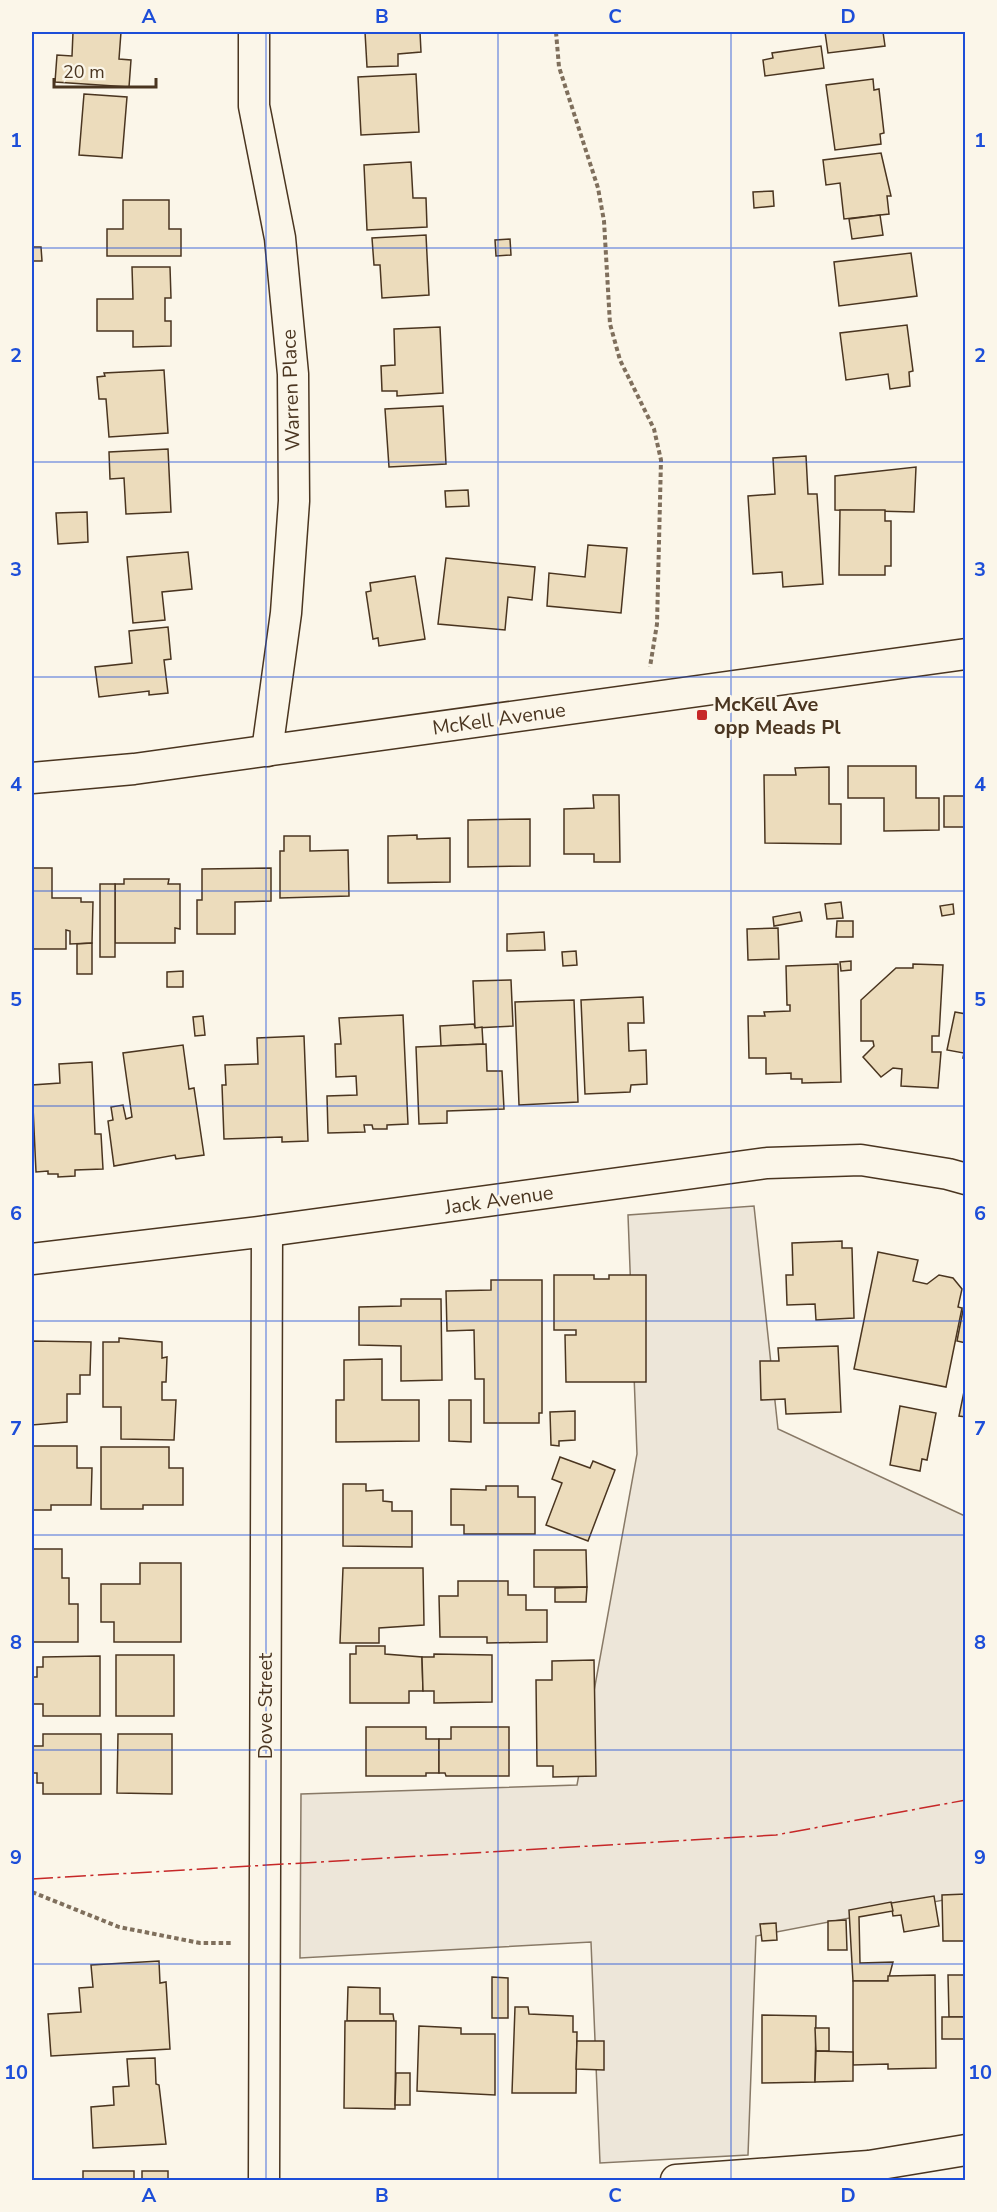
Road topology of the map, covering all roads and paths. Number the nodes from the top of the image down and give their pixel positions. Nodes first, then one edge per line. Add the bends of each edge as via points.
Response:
1 (254, 32) edge
2 (556, 32) edge
3 (966, 654) edge
4 (644, 699) junction
5 (267, 751) junction
6 (32, 778) edge
7 (966, 1179) edge
8 (267, 1231) junction
9 (32, 1259) edge
10 (32, 1892) edge
11 (264, 1943) junction
12 (966, 2150) edge
13 (756, 2179) edge
14 (264, 2181) edge
15 (676, 2181) edge

1 - 5 street, Warren Place via 254,106 280,238 293,374 294,501 286,613
2 - 4 path via 560,67 598,188 604,221 610,324 620,360 654,429 660,460 657,624
3 - 4 street, McKell Avenue
4 - 5 street, McKell Avenue
5 - 6 street, McKell Avenue
7 - 8 street, Jack Avenue via 861,1160 766,1163
8 - 9 street, Jack Avenue
8 - 11 street, Dove Street
10 - 11 path via 119,1927 200,1943
11 - 14 street, Dove Street
12 - 13 street
13 - 15 street

